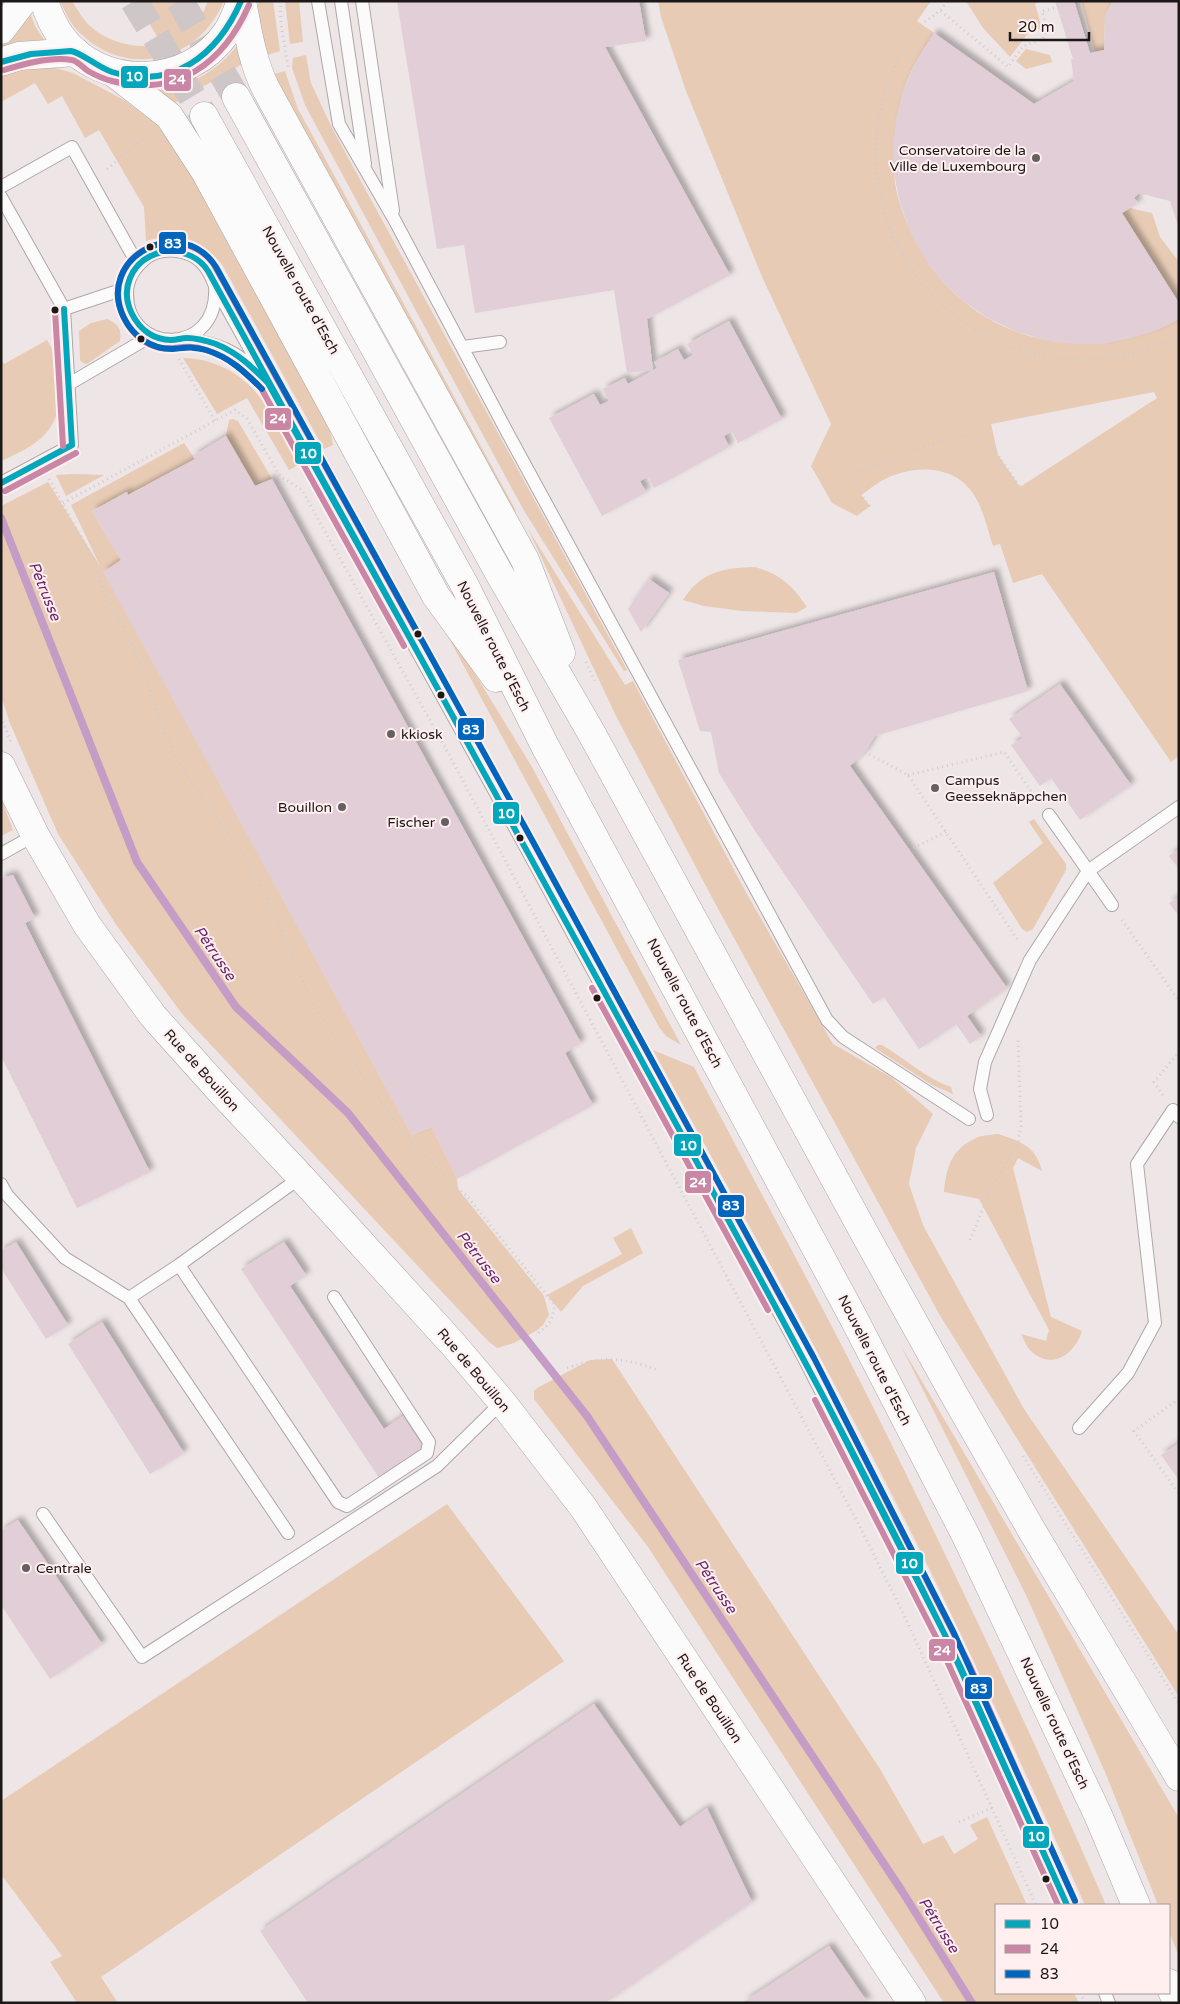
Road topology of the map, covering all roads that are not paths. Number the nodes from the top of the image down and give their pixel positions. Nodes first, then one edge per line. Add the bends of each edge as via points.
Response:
1 (22, 1) edge
2 (44, 1) edge
3 (242, 1) edge
4 (318, 1) edge
5 (341, 1) edge
6 (362, 1) edge
7 (1, 30) edge
8 (76, 52) junction
9 (1, 62) edge
10 (114, 73) junction
11 (236, 97) tunnel mouth
12 (204, 116) tunnel mouth
13 (366, 171) junction
14 (1, 187) edge
15 (1, 197) edge
16 (394, 219) junction
17 (138, 265) junction
18 (215, 286) junction
19 (127, 288) junction
20 (64, 309) junction
21 (151, 336) junction
22 (186, 338) junction
23 (500, 342) dead end
24 (463, 348) junction
25 (268, 383) junction
26 (68, 384) junction
27 (1, 483) edge
28 (592, 734) junction
29 (546, 746) junction
30 (1, 766) edge
31 (1179, 807) edge
32 (1049, 815) road end
33 (35, 835) junction
34 (1, 854) edge
35 (1088, 871) junction
36 (1112, 905) road end
37 (1176, 1114) edge
38 (987, 1115) dead end
39 (969, 1119) dead end
40 (301, 1177) junction
41 (1, 1184) edge
42 (179, 1265) junction
43 (334, 1297) dead end
44 (129, 1298) junction
45 (502, 1402) junction
46 (1079, 1428) dead end
47 (42, 1514) dead end
48 (288, 1533) dead end
49 (1125, 1688) junction
50 (1179, 1757) edge
51 (1179, 1778) edge
52 (1067, 1904) edge
53 (1136, 1904) edge
54 (1170, 1986) edge
55 (912, 2003) edge
56 (1177, 2003) edge

1 - 7 main road
2 - 8 main road via 49,17
3 - 10 main road via 227,32 201,58 186,67 150,76
3 - 28 main road via 256,69 525,560
4 - 13 lane via 339,124
5 - 13 lane
6 - 16 lane
8 - 9 main road via 19,56
8 - 10 main road
10 - 29 main road via 169,116 188,144 436,596
11 - 28 main road via 499,574
12 - 29 main road, Nouvelle route d'Esch via 459,576
13 - 16 lane
14 - 17 lane via 72,147
15 - 20 lane
16 - 24 lane
17 - 18 lane via 162,251 176,251 202,262
17 - 19 lane
18 - 22 lane via 216,299 207,323
18 - 25 lane
19 - 20 lane
19 - 21 lane via 131,316
20 - 26 lane
21 - 22 lane via 172,340
21 - 26 lane
22 - 25 lane via 220,346 236,354
23 - 24 lane
24 - 39 lane via 827,1020 843,1038
25 - 52 lane via 806,1362 945,1635
26 - 27 lane via 72,445
28 - 49 main road via 914,1323
29 - 53 main road, Nouvelle route d'Esch via 853,1317 966,1536 1098,1815
30 - 33 main road, Rue de Bouillon
31 - 35 lane
32 - 35 lane
33 - 34 lane
33 - 40 main road, Rue de Bouillon via 87,925 153,1016
35 - 36 lane
35 - 38 lane via 1030,960 985,1062 980,1089
37 - 46 lane via 1137,1164 1155,1323 1128,1373
40 - 42 lane
40 - 45 main road, Rue de Bouillon
41 - 44 lane via 6,1195 65,1258
42 - 43 lane via 338,1502 347,1506 427,1453 429,1442
42 - 44 lane
44 - 48 lane
45 - 47 lane via 437,1466 142,1657
45 - 55 main road, Rue de Bouillon via 584,1507
49 - 50 main road
49 - 51 main road
54 - 56 main road

